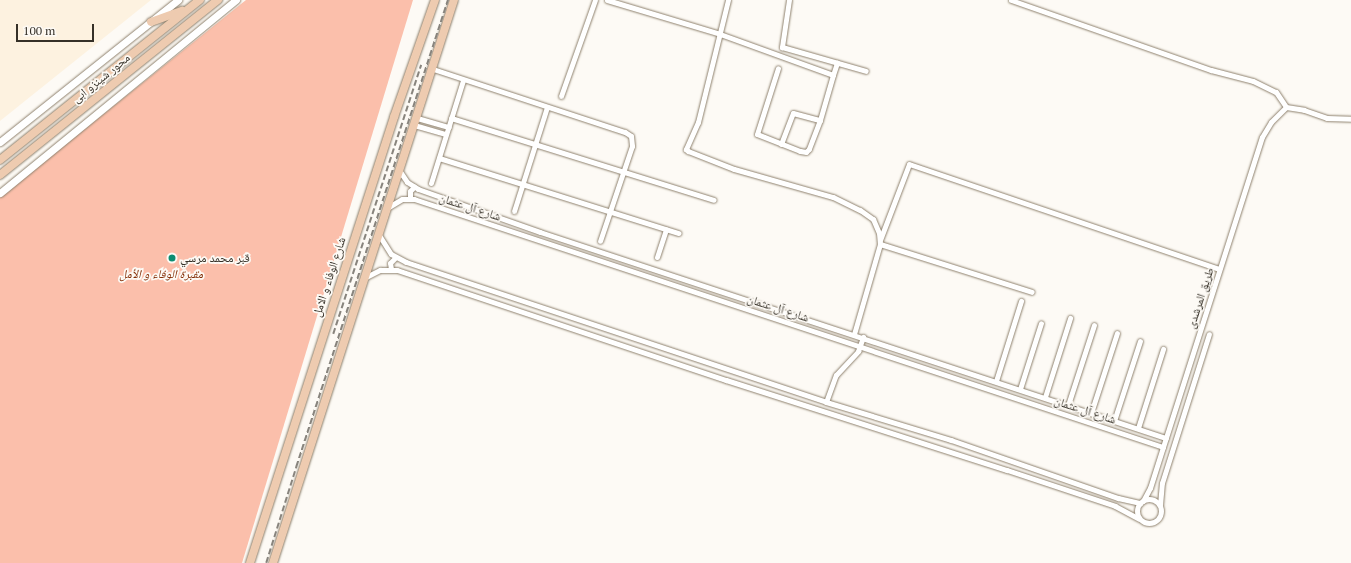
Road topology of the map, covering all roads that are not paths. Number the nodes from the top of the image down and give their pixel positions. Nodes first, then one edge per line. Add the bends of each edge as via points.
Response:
1 (178, 0) edge
2 (200, 0) edge
3 (218, 0) edge
4 (236, 0) edge
5 (435, 0) edge
6 (454, 0) edge
7 (595, 0) edge
8 (607, 0) edge
9 (728, 0) edge
10 (789, 0) edge
11 (1011, 0) edge
12 (623, 2) edge
13 (189, 9) junction
14 (151, 22) junction
15 (720, 34) junction
16 (837, 63) junction
17 (778, 68) dead end
18 (433, 70) junction
19 (866, 71) dead end
20 (833, 75) junction
21 (463, 80) junction
22 (561, 96) dead end
23 (1286, 106) junction
24 (547, 107) junction
25 (452, 118) junction
26 (1351, 119) edge
27 (820, 120) junction
28 (415, 122) junction
29 (435, 123) junction
30 (448, 127) junction
31 (433, 131) junction
32 (446, 134) junction
33 (0, 142) edge
34 (536, 144) junction
35 (781, 144) junction
36 (439, 158) junction
37 (0, 160) edge
38 (399, 170) junction
39 (623, 171) junction
40 (0, 175) edge
41 (431, 183) dead end
42 (523, 184) junction
43 (414, 187) junction
44 (0, 193) edge
45 (410, 198) junction
46 (714, 200) dead end
47 (387, 209) junction
48 (514, 211) dead end
49 (609, 212) junction
50 (666, 229) junction
51 (679, 233) dead end
52 (379, 235) junction
53 (600, 241) dead end
54 (880, 243) junction
55 (396, 257) junction
56 (657, 257) dead end
57 (391, 269) junction
58 (1219, 270) junction
59 (365, 278) junction
60 (1032, 292) dead end
61 (1021, 301) dead end
62 (1070, 318) dead end
63 (1041, 323) dead end
64 (1094, 326) dead end
65 (1117, 333) dead end
66 (854, 334) junction
67 (1209, 334) dead end
68 (864, 337) junction
69 (1140, 341) dead end
70 (860, 346) junction
71 (1163, 349) dead end
72 (730, 370) junction
73 (726, 380) junction
74 (996, 381) junction
75 (1020, 389) junction
76 (1045, 397) junction
77 (826, 402) junction
78 (1068, 405) junction
79 (1091, 413) junction
80 (1114, 420) junction
81 (1138, 428) junction
82 (1149, 432) junction
83 (1166, 438) junction
84 (1145, 441) junction
85 (1163, 447) junction
86 (1142, 502) junction
87 (1160, 505) junction
88 (1140, 519) junction
89 (250, 563) edge
90 (273, 563) edge

1 - 14 street
2 - 13 main road, محور شينزو ابى
3 - 40 main road, محور شينزو ابى
4 - 44 street
5 - 89 main road, شارع الوفاء و الامل via 394,117
6 - 18 main road
7 - 22 street
8 - 12 street
9 - 15 street
10 - 16 street via 782,47
11 - 23 street via 1212,70 1253,81 1276,92
12 - 15 street
13 - 14 main road
13 - 37 main road, محور شينزو ابى
14 - 33 street
15 - 20 street
15 - 54 street via 698,122 686,145 687,150 752,174 833,198 860,210 873,219
16 - 19 street
16 - 20 street
17 - 35 street via 756,131 759,135
18 - 21 street
18 - 28 main road
20 - 27 street
21 - 24 street
21 - 25 street
23 - 26 street via 1327,118
23 - 58 street, طريق المرشدى via 1262,137
24 - 34 street
24 - 39 street via 628,134 632,139 632,146
25 - 30 street
25 - 34 street
27 - 35 street via 793,113
27 - 35 street via 806,152
28 - 29 street
28 - 31 street
28 - 38 main road
29 - 30 street
29 - 31 street
30 - 32 street
31 - 32 street
32 - 36 street
34 - 39 street
34 - 42 street
36 - 41 street
36 - 42 street
38 - 43 street, شارع آل عثمان
38 - 47 main road
39 - 46 street
39 - 49 street
42 - 48 street
42 - 49 street
43 - 45 street via 409,193
43 - 66 street, شارع آل عثمان via 540,232
45 - 47 street via 398,200
45 - 70 street, شارع آل عثمان
47 - 52 main road
49 - 50 street
49 - 53 street
50 - 51 street
50 - 56 street
52 - 55 street via 384,246
52 - 59 main road
54 - 58 street via 910,164
54 - 60 street
54 - 66 street
55 - 57 street via 390,262
55 - 72 street
57 - 59 street via 380,270
57 - 73 street
58 - 83 street, طريق المرشدى
59 - 90 main road
61 - 74 street
62 - 76 street
63 - 75 street
64 - 78 street
65 - 79 street
66 - 68 street, شارع آل عثمان
67 - 87 street, طريق المرشدى via 1162,483
68 - 70 street
68 - 74 street, شارع آل عثمان
69 - 80 street
70 - 77 street via 836,376
70 - 84 street, شارع آل عثمان
71 - 81 street
72 - 73 street
72 - 77 street
73 - 88 street via 1108,504
74 - 75 street, شارع آل عثمان
75 - 76 street, شارع آل عثمان
76 - 78 street, شارع آل عثمان
77 - 86 street via 951,440 1118,498
78 - 79 street, شارع آل عثمان
79 - 80 street, شارع آل عثمان
80 - 81 street, شارع آل عثمان
81 - 82 street, شارع آل عثمان
82 - 83 street, شارع آل عثمان
82 - 84 street via 1150,438
83 - 85 street, طريق المرشدى
84 - 85 street, شارع آل عثمان
85 - 86 street, طريق المرشدى via 1150,488
86 - 87 street via 1151,499
86 - 88 street via 1137,511
87 - 88 street via 1161,515 1154,522 1145,523

